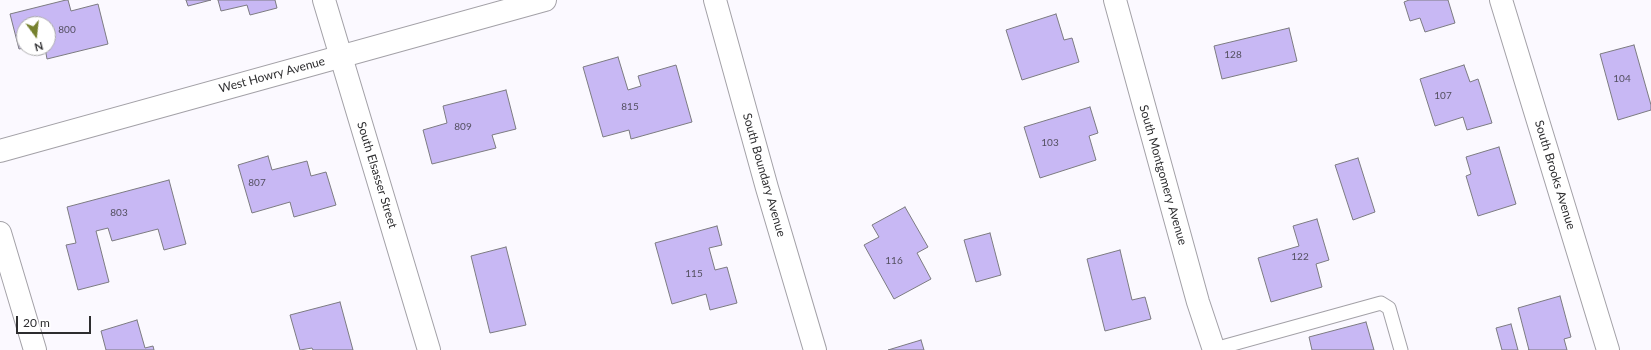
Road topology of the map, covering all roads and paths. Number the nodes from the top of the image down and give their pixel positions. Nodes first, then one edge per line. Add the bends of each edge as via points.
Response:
1 (324, 0) edge
2 (545, 0) edge
3 (715, 0) edge
4 (1115, 0) edge
5 (1501, 0) edge
6 (341, 56) junction
7 (0, 151) edge
8 (0, 233) edge
9 (35, 350) edge
10 (429, 350) edge
11 (815, 350) edge
12 (1213, 350) edge
13 (1401, 350) edge
14 (1608, 350) edge

1 - 6 street, South Elsasser Street
2 - 6 street, West Howry Avenue
3 - 11 street, South Boundary Avenue
4 - 12 street, South Montgomery Avenue
5 - 14 street, South Brooks Avenue
6 - 7 street, West Howry Avenue
6 - 10 street, South Elsasser Street
8 - 9 street
12 - 13 lane via 1381,303 1389,308

